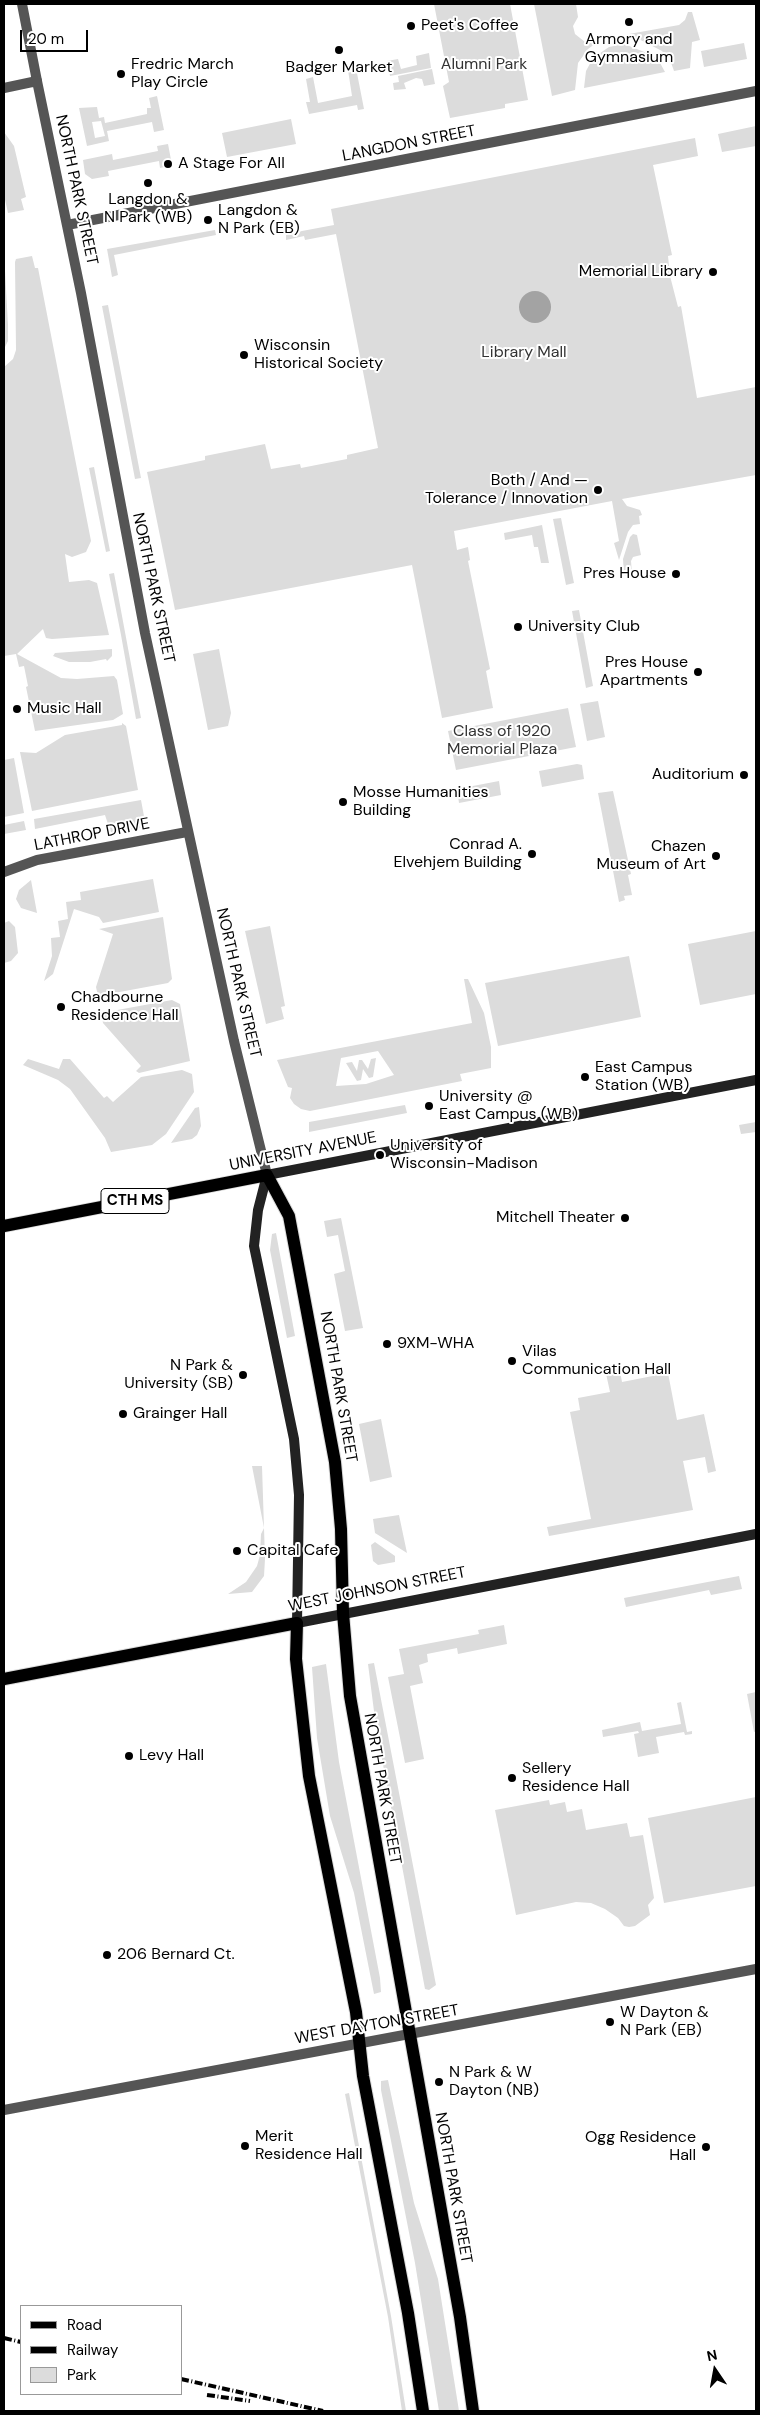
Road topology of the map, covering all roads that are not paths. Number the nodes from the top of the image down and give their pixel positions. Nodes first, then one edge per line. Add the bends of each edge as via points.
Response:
1 (22, 4) edge
2 (37, 81) junction
3 (4, 88) edge
4 (756, 91) edge
5 (67, 225) junction
6 (188, 832) junction
7 (4, 872) edge
8 (756, 1080) edge
9 (267, 1176) junction
10 (4, 1226) edge
11 (756, 1534) edge
12 (343, 1613) junction
13 (296, 1622) junction
14 (4, 1679) edge
15 (756, 1969) edge
16 (408, 2035) junction
17 (360, 2042) junction
18 (4, 2110) edge
19 (423, 2411) edge
20 (473, 2411) edge

1 - 2 street, NORTH PARK STREET
2 - 3 street
2 - 5 street, NORTH PARK STREET
4 - 5 street, LANGDON STREET
5 - 6 street, NORTH PARK STREET via 130,558
6 - 7 street, LATHROP DRIVE via 37,860
6 - 9 street, NORTH PARK STREET
8 - 9 main road, UNIVERSITY AVENUE / CTH MS
9 - 10 main road, UNIVERSITY AVENUE / CTH MS
9 - 12 main road, NORTH PARK STREET via 284,1205 294,1233 329,1424 341,1529
9 - 13 main road, NORTH PARK STREET via 258,1210 254,1246 294,1439 299,1495
11 - 12 main road, WEST JOHNSON STREET
12 - 13 main road, WEST JOHNSON STREET
12 - 16 main road, NORTH PARK STREET via 350,1696
13 - 14 main road, WEST JOHNSON STREET
13 - 17 main road, NORTH PARK STREET via 296,1659 305,1749
15 - 16 street, WEST DAYTON STREET
16 - 17 street, WEST DAYTON STREET
16 - 20 main road, NORTH PARK STREET via 460,2318
17 - 18 street, WEST DAYTON STREET
17 - 19 main road, NORTH PARK STREET via 363,2076 408,2313

